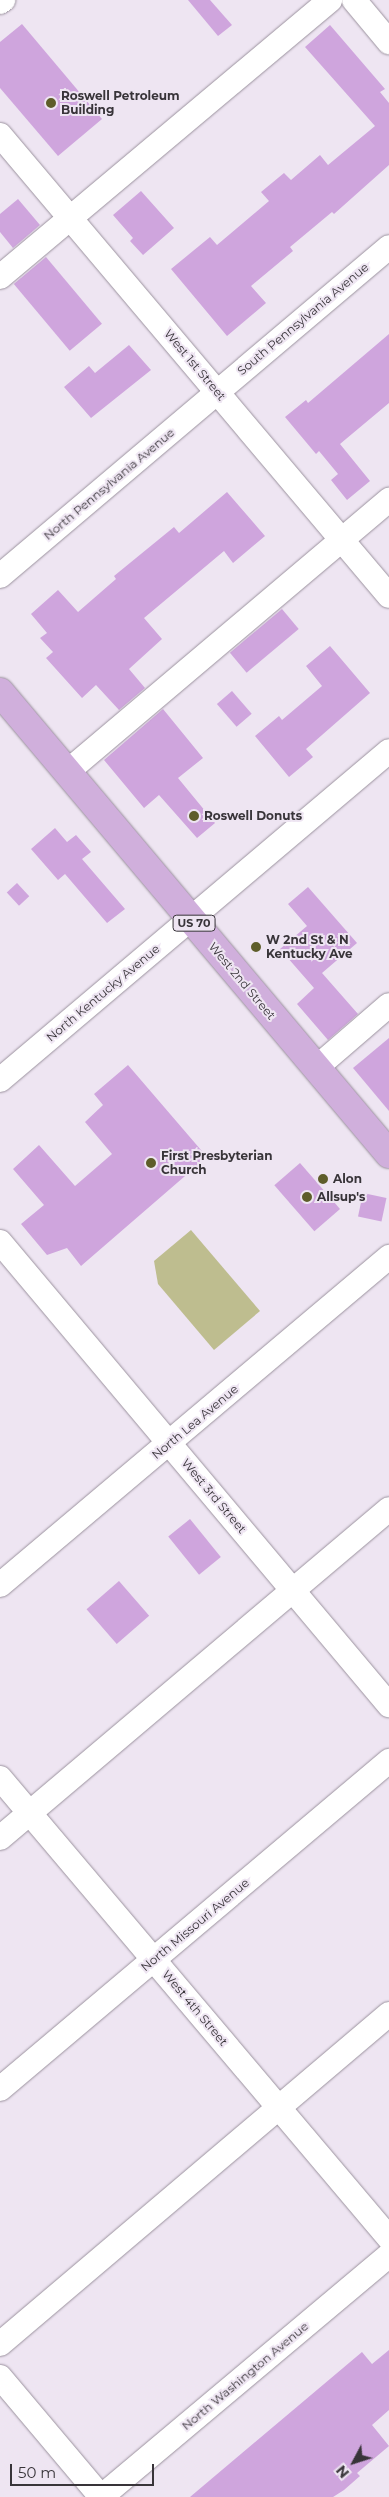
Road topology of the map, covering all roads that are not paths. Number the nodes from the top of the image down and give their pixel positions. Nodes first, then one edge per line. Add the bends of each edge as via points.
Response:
1 (330, 0) edge
2 (354, 0) edge
3 (389, 42) edge
4 (0, 134) edge
5 (70, 217) junction
6 (389, 247) edge
7 (0, 277) edge
8 (217, 392) junction
9 (389, 500) edge
10 (342, 540) junction
11 (0, 576) edge
12 (389, 596) edge
13 (0, 692) edge
14 (389, 751) edge
15 (67, 772) junction
16 (191, 920) junction
17 (389, 1005) edge
18 (316, 1068) junction
19 (0, 1080) edge
20 (389, 1154) edge
21 (0, 1242) edge
22 (389, 1257) edge
23 (169, 1443) junction
24 (389, 1509) edge
25 (0, 1585) edge
26 (293, 1591) junction
27 (389, 1705) edge
28 (389, 1761) edge
29 (0, 1778) edge
30 (30, 1813) junction
31 (0, 1838) edge
32 (154, 1960) junction
33 (389, 2014) edge
34 (0, 2089) edge
35 (279, 2107) junction
36 (389, 2238) edge
37 (389, 2255) edge
38 (0, 2344) edge
39 (0, 2377) edge
40 (101, 2497) edge

1 - 5 street
2 - 3 street
4 - 5 street, West 1st Street
5 - 7 street
5 - 8 street, West 1st Street
6 - 8 street, South Pennsylvania Avenue
8 - 10 street, West 1st Street
8 - 11 street, North Pennsylvania Avenue
9 - 10 street
10 - 12 street, West 1st Street
10 - 15 street
13 - 15 main road, West 2nd Street / US 70
14 - 16 street, North Kentucky Avenue
15 - 16 main road, West 2nd Street / US 70
16 - 18 main road, West 2nd Street / US 70
16 - 19 street, North Kentucky Avenue
17 - 18 street
18 - 20 main road, West 2nd Street / US 70
21 - 23 street, West 3rd Street
22 - 23 street, North Lea Avenue
23 - 25 street, North Lea Avenue
23 - 26 street, West 3rd Street
24 - 26 street
26 - 27 street, West 3rd Street
26 - 30 street
28 - 32 street, North Missouri Avenue
29 - 30 street, West 4th Street
30 - 31 street
30 - 32 street, West 4th Street
32 - 34 street, North Missouri Avenue
32 - 35 street, West 4th Street
33 - 35 street
35 - 36 street, West 4th Street
35 - 38 street
37 - 40 street, North Washington Avenue
39 - 40 street

